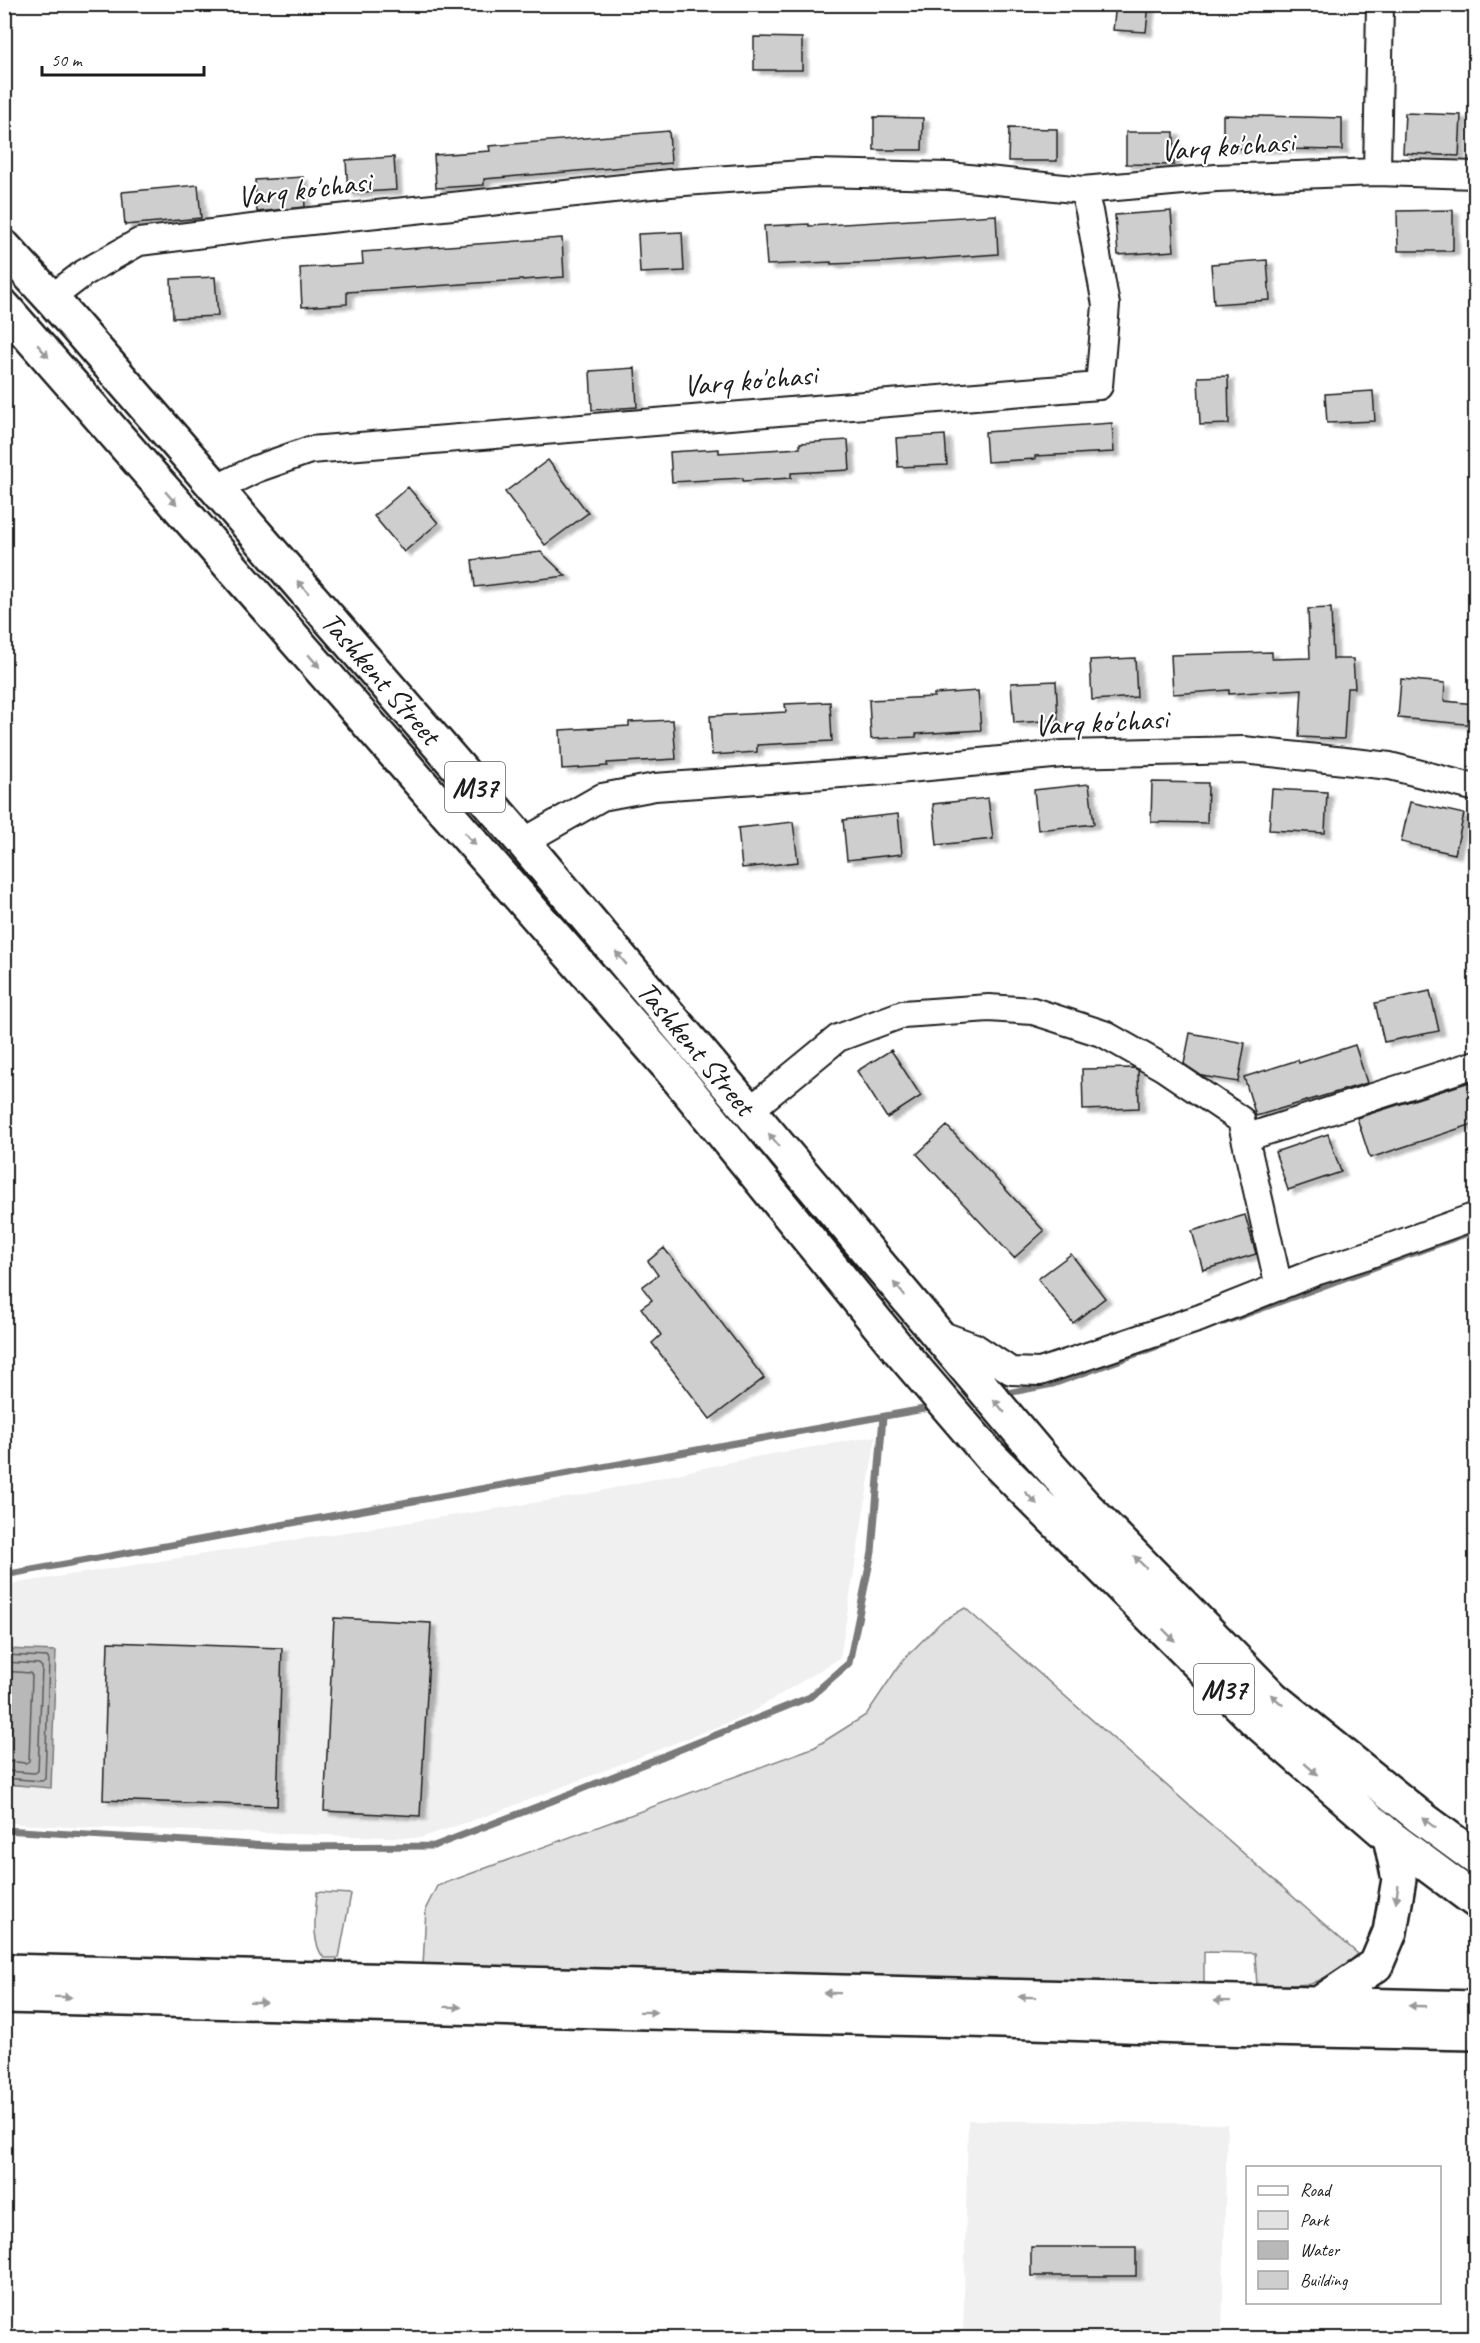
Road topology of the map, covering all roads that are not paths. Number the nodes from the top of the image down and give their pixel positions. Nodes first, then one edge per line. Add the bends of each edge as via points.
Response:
1 (1380, 4) edge
2 (1377, 172) junction
3 (1476, 175) edge
4 (1083, 190) junction
5 (4, 247) edge
6 (51, 298) junction
7 (4, 307) edge
8 (217, 488) junction
9 (1476, 788) edge
10 (523, 842) junction
11 (1476, 1064) edge
12 (749, 1111) junction
13 (1245, 1137) junction
14 (1476, 1216) edge
15 (1279, 1287) junction
16 (937, 1333) junction
17 (1390, 1837) junction
18 (1476, 1858) edge
19 (1476, 1901) edge
20 (4, 1971) edge
21 (4, 1996) edge
22 (1320, 2003) junction
23 (1476, 2008) edge
24 (1476, 2033) edge

1 - 2 street
2 - 3 street, Varq ko'chasi
2 - 4 street, Varq ko'chasi via 1216,178
4 - 6 street, Varq ko'chasi via 949,176 816,173 670,183 292,222 138,242 84,273
4 - 8 street, Varq ko'chasi via 1106,305 1099,386 310,450
5 - 6 main road, Tashkent Street / M37
6 - 8 main road, Tashkent Street / M37
7 -> 17 main road, Tashkent Street / M37 via 668,1066 990,1456 1255,1720
10 -> 8 main road, Tashkent Street / M37
9 - 10 street, Varq ko'chasi via 1390,766 1243,750 1063,754 655,787 602,797
12 -> 10 main road, Tashkent Street / M37
11 - 13 street
12 - 13 street via 838,1038 903,1014 989,1008 1033,1011 1104,1034 1214,1100 1241,1120
16 -> 12 main road, Tashkent Street / M37
13 - 15 street
14 - 15 street
15 - 16 street via 1040,1372 1011,1371 975,1347
18 -> 16 main road, M37 via 1273,1698 1084,1505
17 - 19 main road, M37
17 -> 22 main road via 1399,1879 1390,1932 1376,1965
22 -> 20 main road
21 -> 24 main road
23 -> 22 main road

